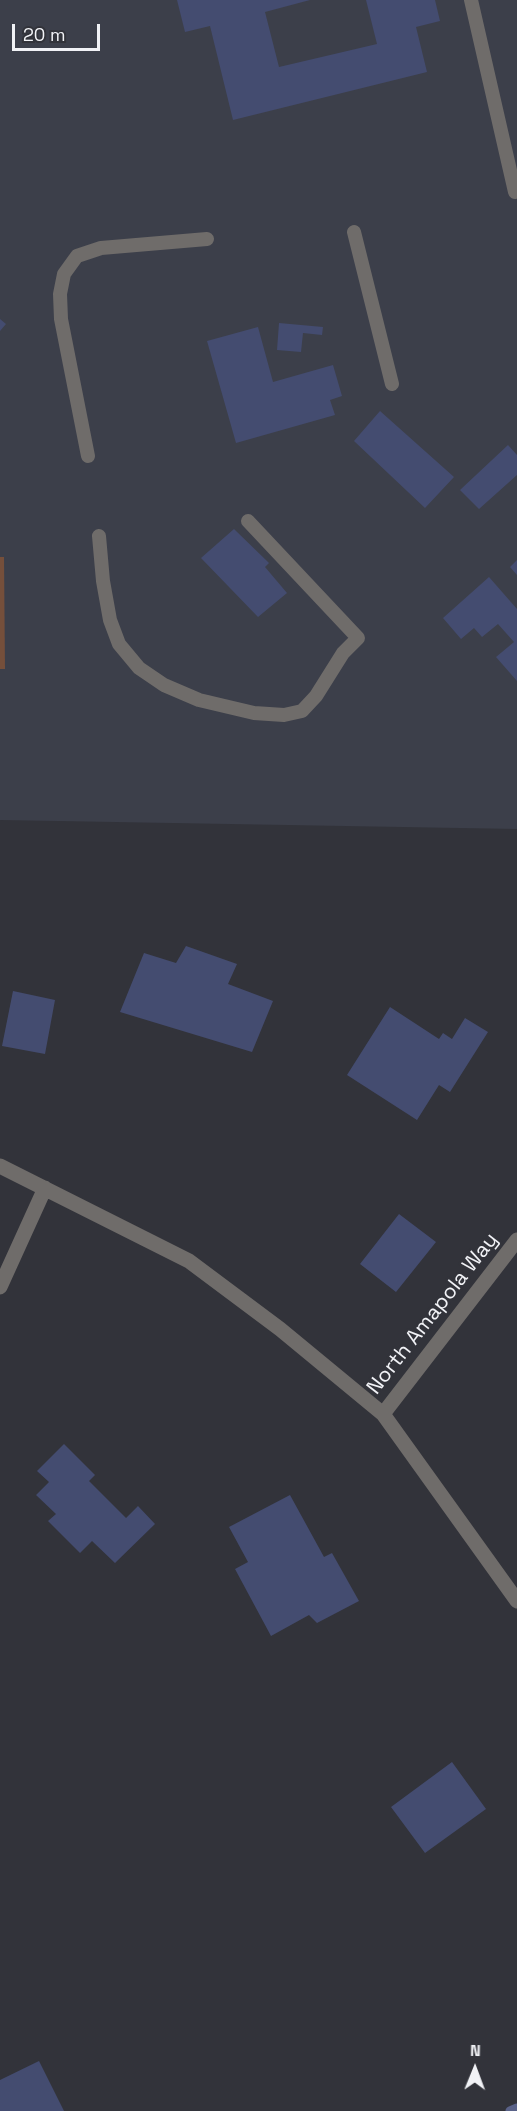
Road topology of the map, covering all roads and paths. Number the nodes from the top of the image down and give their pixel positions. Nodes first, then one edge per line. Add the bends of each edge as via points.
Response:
1 (471, 0) edge
2 (517, 191) edge
3 (354, 232) dead end
4 (207, 239) dead end
5 (392, 384) dead end
6 (88, 456) dead end
7 (248, 521) dead end
8 (99, 536) dead end
9 (0, 1166) edge
10 (45, 1188) junction
11 (517, 1240) edge
12 (0, 1287) edge
13 (382, 1414) junction
14 (517, 1600) edge

1 - 2 lane
3 - 5 lane
4 - 6 lane via 101,248 77,256 64,274 61,319
7 - 8 lane via 358,638 302,711 284,715 254,713 199,700 164,685 139,668 119,644 110,620
9 - 10 street
10 - 12 street
10 - 13 street via 189,1261 280,1329
11 - 13 street, North Amapola Way
13 - 14 street

